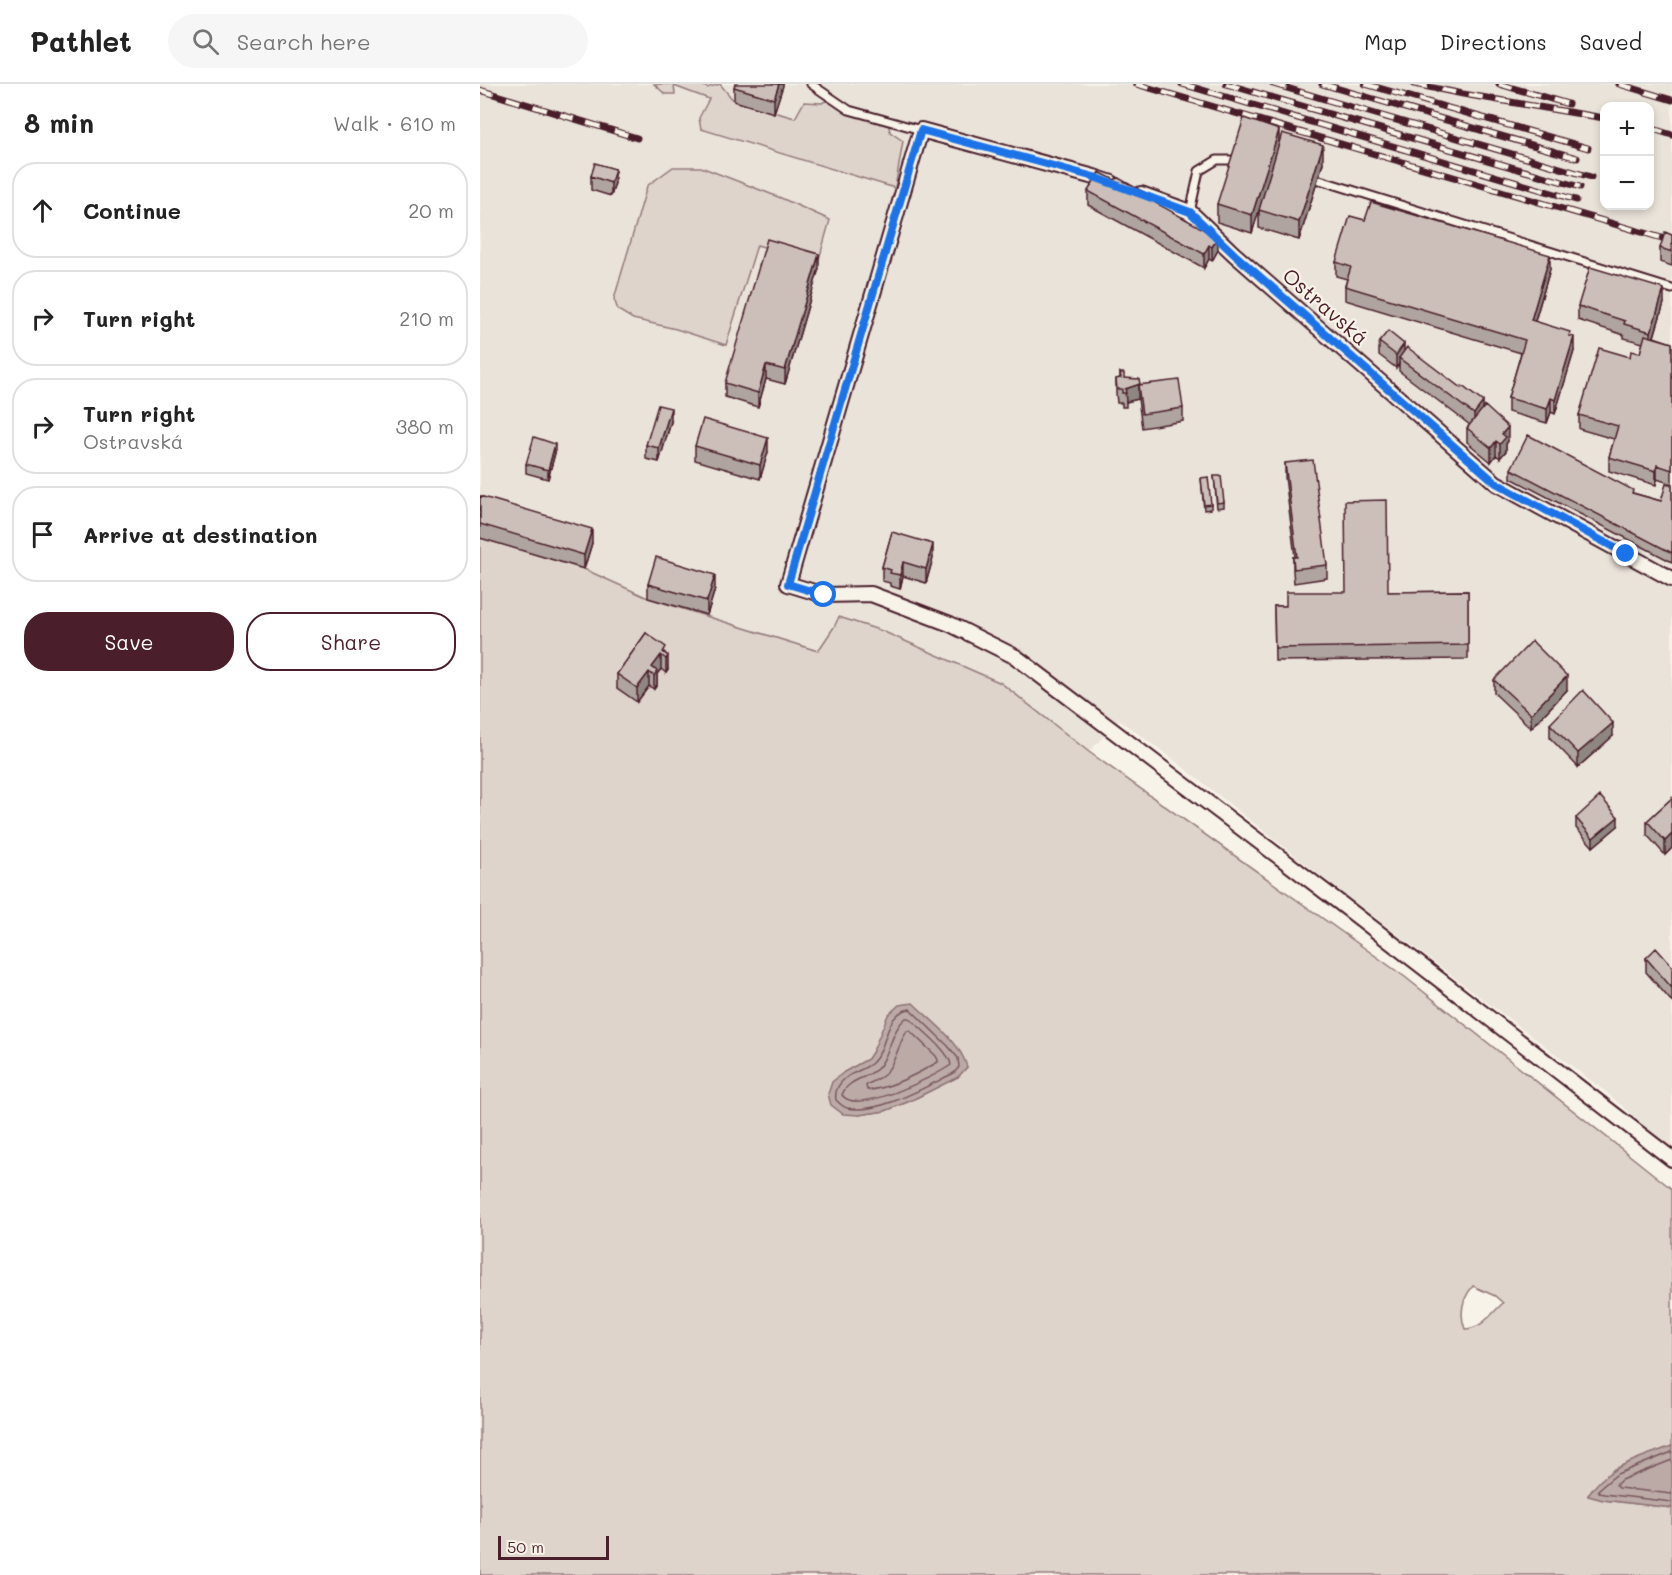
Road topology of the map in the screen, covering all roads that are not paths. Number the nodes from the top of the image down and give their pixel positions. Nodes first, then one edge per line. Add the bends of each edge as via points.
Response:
1 (811, 84) edge
2 (921, 130) junction
3 (1245, 161) edge
4 (1298, 174) edge
5 (1190, 212) junction
6 (1672, 289) edge
7 (1672, 579) edge
8 (1672, 1159) edge

1 - 2 lane via 849,111
2 - 5 street, Ostravská via 1094,177
2 - 8 street via 788,584 824,595 871,594 950,624 1016,657
3 - 5 lane via 1217,160 1199,171
4 - 6 lane
5 - 7 street, Ostravská via 1496,483

